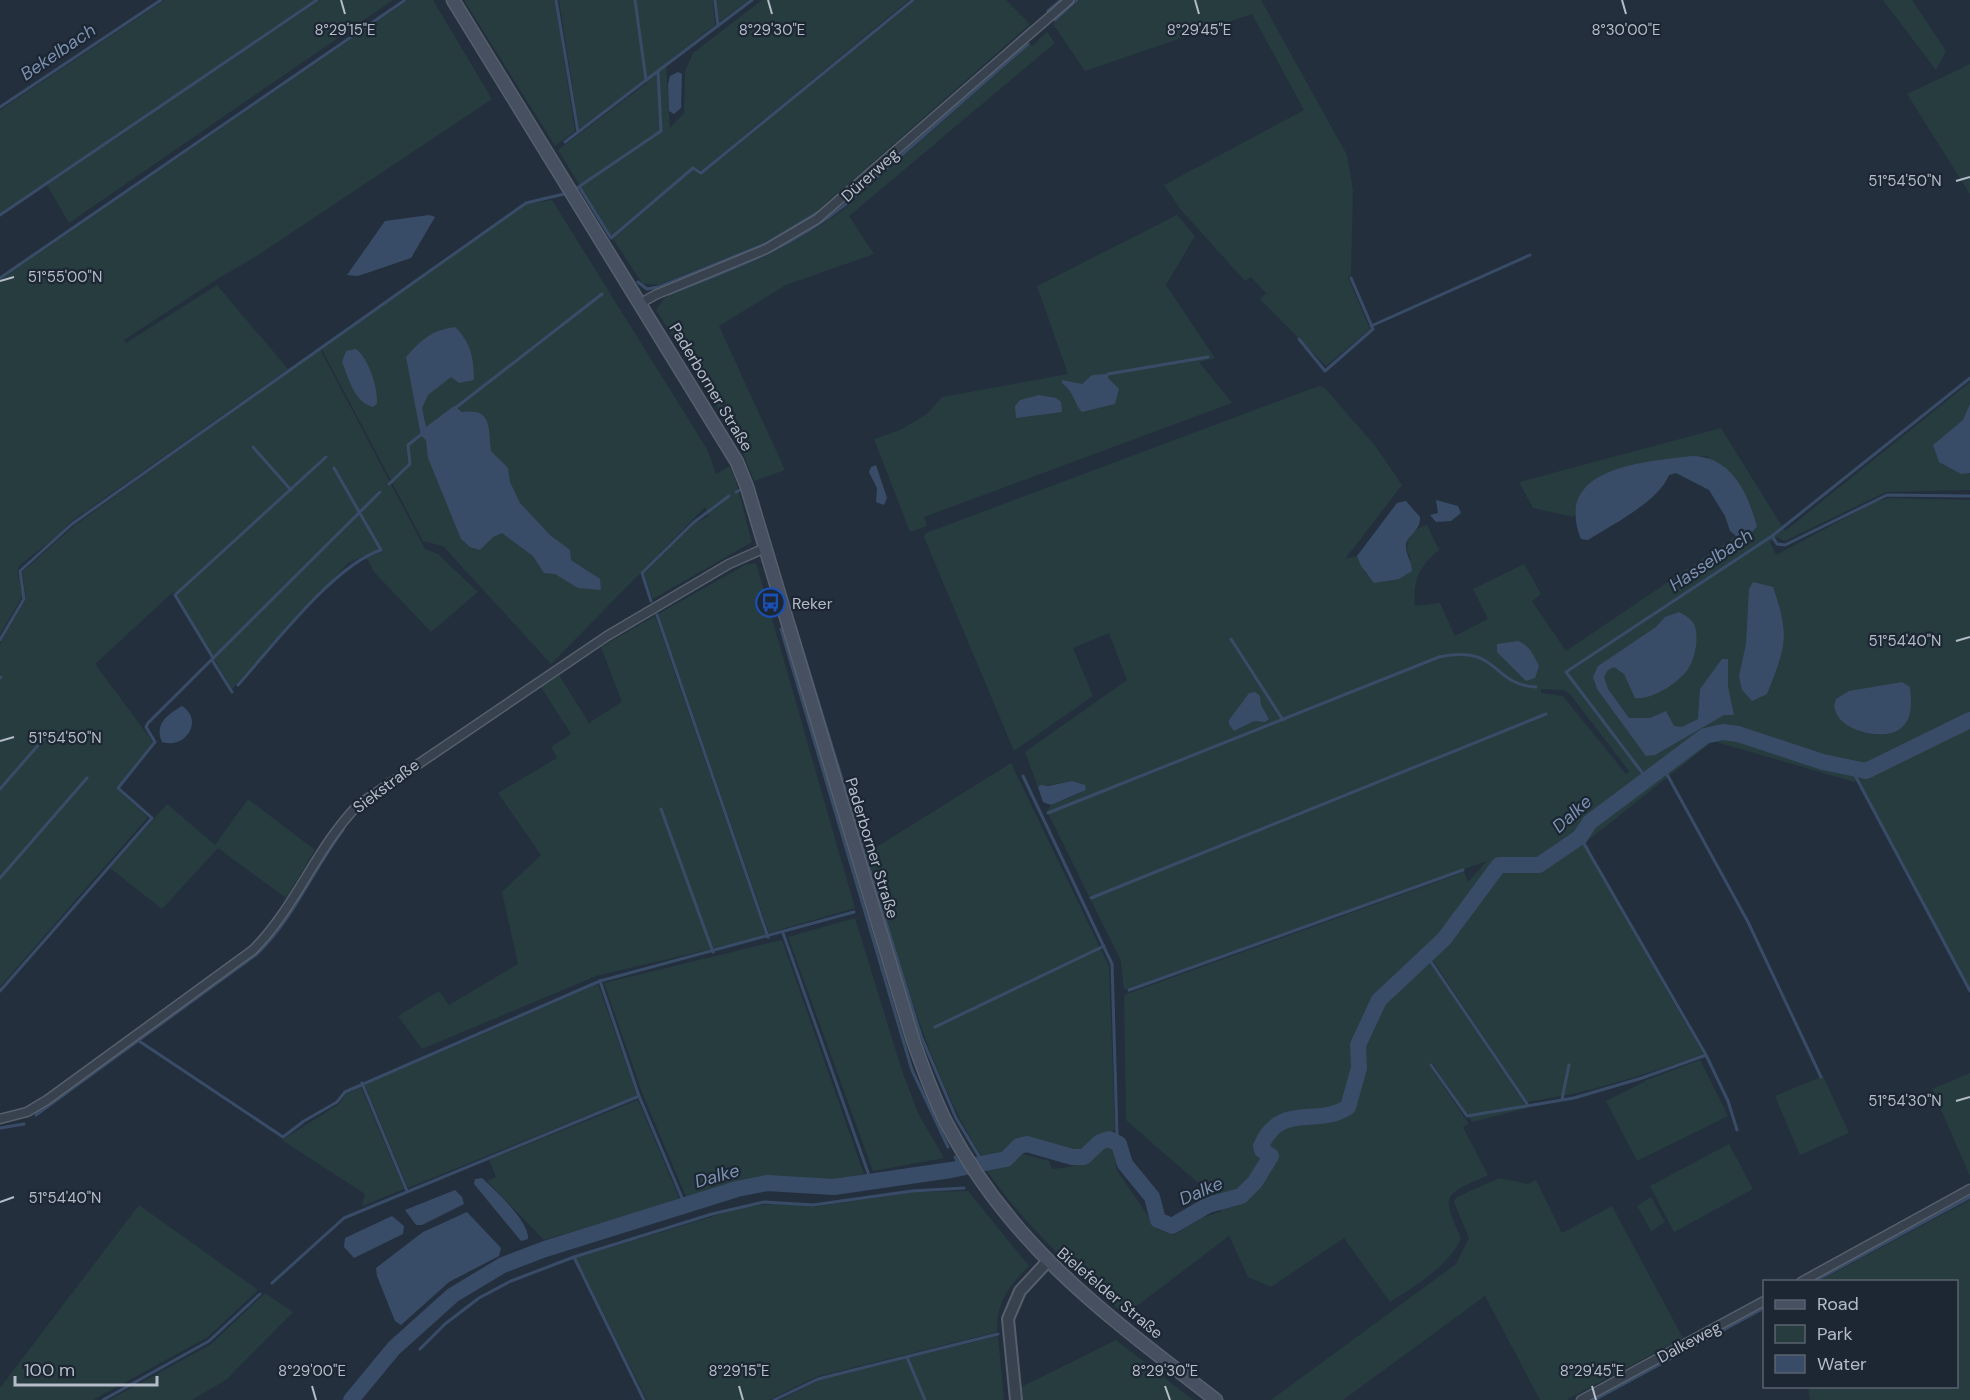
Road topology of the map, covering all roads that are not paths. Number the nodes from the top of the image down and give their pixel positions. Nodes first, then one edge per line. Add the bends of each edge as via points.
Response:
1 (453, 0) edge
2 (1069, 0) edge
3 (641, 303) junction
4 (765, 548) junction
5 (912, 1040) joint
6 (0, 1119) edge
7 (1970, 1189) edge
8 (1047, 1262) junction
9 (1803, 1280) edge
10 (1763, 1302) edge
11 (1016, 1400) edge
12 (1216, 1400) edge
13 (1581, 1400) edge

1 - 3 main road, Paderborner Straße
2 - 3 street, Dürerweg via 817,219 766,249
3 - 4 main road, Paderborner Straße via 737,462
4 - 5 main road, Paderborner Straße
4 - 6 street, Siekstraße via 729,564 607,636 367,798 328,839 272,932 253,950 47,1100 27,1112
5 - 8 main road, Bielefelder Straße via 937,1104 963,1153 1022,1235
7 - 9 street
8 - 11 street via 1020,1291 1008,1319
8 - 12 main road, Bielefelder Straße via 1088,1300
10 - 13 street, Dalkeweg

